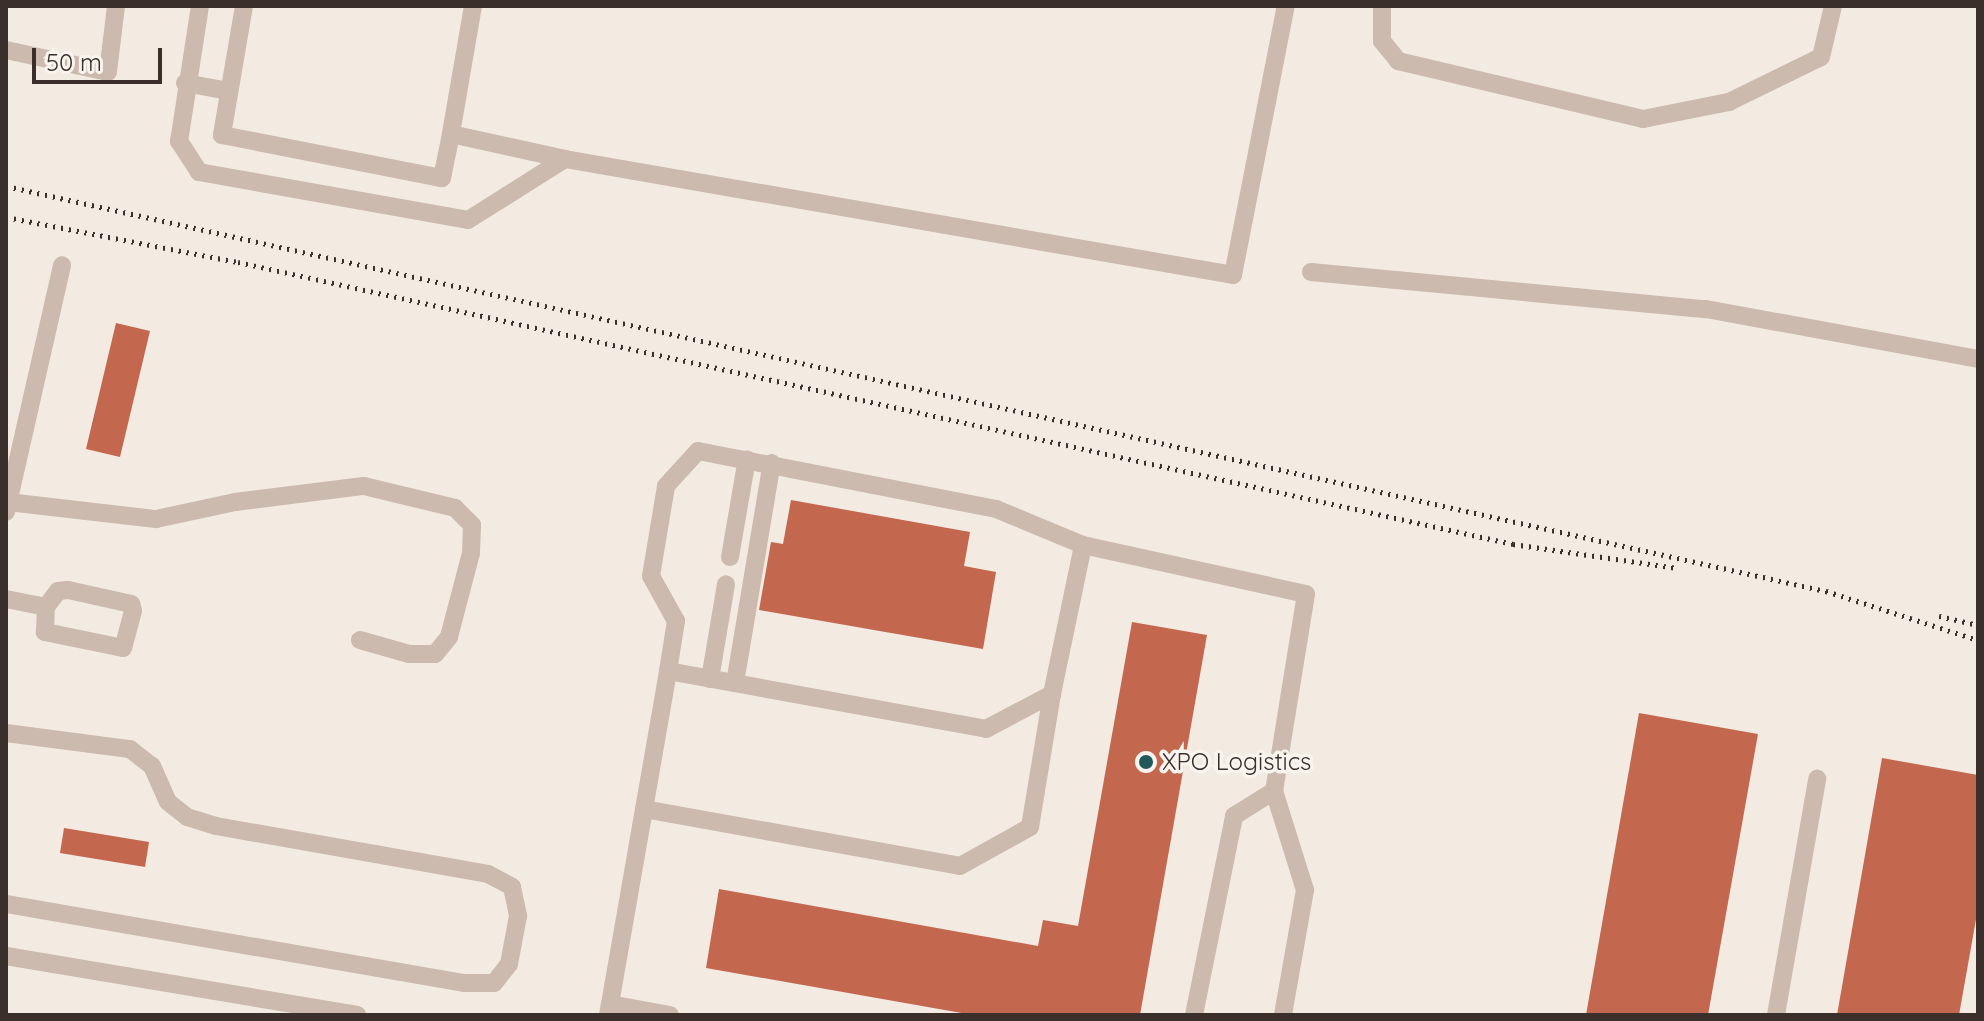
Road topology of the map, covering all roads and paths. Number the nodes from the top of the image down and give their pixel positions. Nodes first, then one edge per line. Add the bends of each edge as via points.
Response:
1 (116, 6) edge
2 (200, 6) edge
3 (244, 6) edge
4 (473, 6) edge
5 (1286, 6) edge
6 (1382, 6) edge
7 (1833, 6) edge
8 (6, 50) edge
9 (185, 83) junction
10 (229, 91) junction
11 (451, 134) junction
12 (565, 159) junction
13 (62, 265) dead end
14 (1311, 272) dead end
15 (1978, 359) edge
16 (747, 459) junction
17 (772, 463) junction
18 (7, 507) edge
19 (1083, 545) junction
20 (730, 557) dead end
21 (726, 584) dead end
22 (6, 599) edge
23 (46, 607) junction
24 (360, 640) dead end
25 (668, 671) junction
26 (710, 679) junction
27 (735, 683) junction
28 (1052, 694) junction
29 (6, 733) edge
30 (1817, 779) dead end
31 (1274, 791) junction
32 (644, 809) junction
33 (6, 904) edge
34 (6, 956) edge
35 (609, 1010) edge
36 (357, 1015) edge
37 (670, 1015) edge
38 (1194, 1015) edge
39 (1283, 1015) edge
40 (1776, 1015) edge

1 - 8 lane via 108,72
2 - 9 lane
3 - 10 lane
4 - 11 lane
5 - 12 lane via 1233,275
6 - 7 lane via 1382,41 1398,61 1643,119 1729,102 1821,57
9 - 10 lane
9 - 12 lane via 179,141 199,172 468,220
10 - 11 lane via 222,135 310,153 442,178
11 - 12 lane
13 - 18 lane
14 - 15 lane via 1706,309
16 - 17 lane
16 - 20 lane
16 - 25 lane via 698,451 666,486 651,576 676,621
17 - 19 lane via 996,509
17 - 27 lane
18 - 24 lane via 156,519 235,502 364,486 455,508 472,525 471,553 449,637 435,654 409,654
19 - 28 lane
19 - 31 lane via 1306,594
21 - 26 lane
22 - 23 lane
23 - 23 lane via 45,632 53,637 114,649 127,641 133,611 122,600 68,590 58,591
25 - 26 lane
25 - 32 lane
26 - 27 lane
27 - 28 lane via 986,729
28 - 32 lane via 1030,827 960,866
29 - 33 lane via 130,749 152,766 168,802 187,817 216,826 488,874 512,887 518,916 509,964 494,983 464,983
30 - 40 lane
31 - 38 lane via 1234,816
31 - 39 lane via 1305,890
32 - 35 lane
34 - 36 lane
35 - 37 lane

